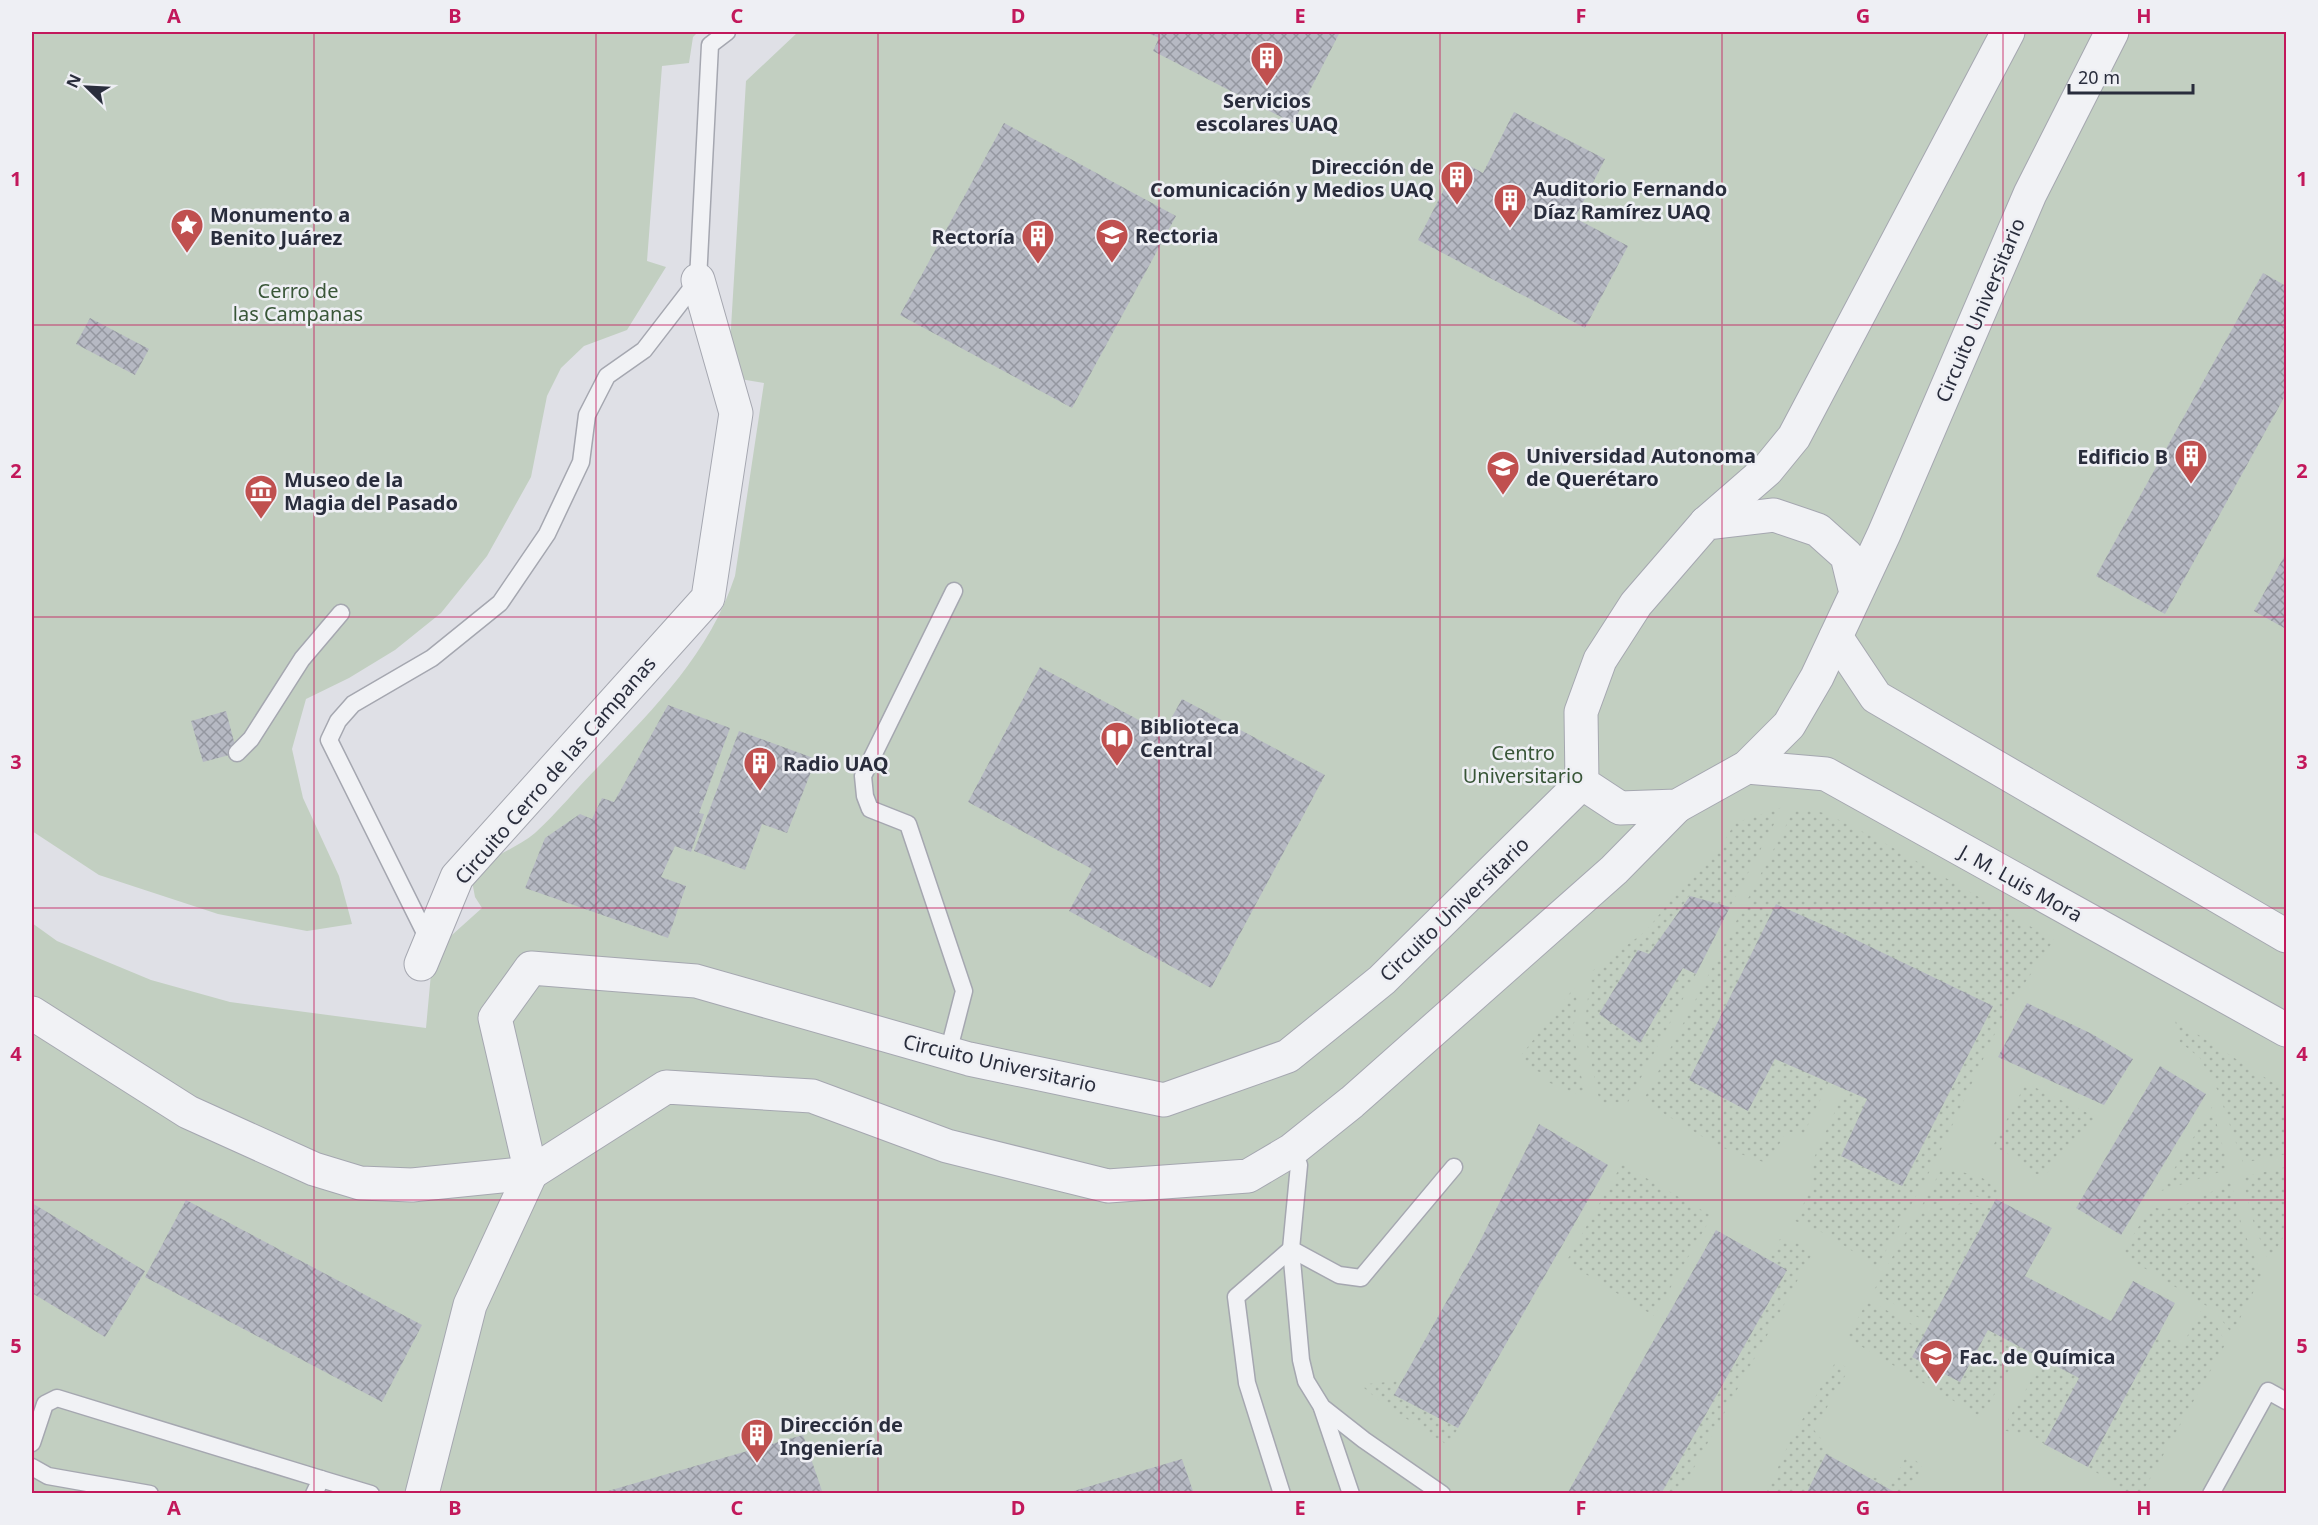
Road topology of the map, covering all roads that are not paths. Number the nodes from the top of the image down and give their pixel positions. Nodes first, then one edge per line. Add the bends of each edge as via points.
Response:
1 (727, 32) edge
2 (2008, 32) edge
3 (2112, 32) edge
4 (698, 280) junction
5 (1706, 523) junction
6 (954, 591) dead end
7 (1856, 593) junction
8 (341, 613) dead end
9 (1836, 637) junction
10 (237, 753) dead end
11 (1747, 767) junction
12 (1582, 783) junction
13 (1677, 806) junction
14 (2286, 936) edge
15 (421, 964) joint
16 (32, 1013) edge
17 (2286, 1030) edge
18 (948, 1053) junction
19 (1292, 1150) junction
20 (1454, 1167) dead end
21 (531, 1173) junction
22 (1291, 1249) junction
23 (2286, 1401) edge
24 (1322, 1407) junction
25 (32, 1443) edge
26 (32, 1467) edge
27 (318, 1486) edge
28 (150, 1494) edge
29 (371, 1494) edge
30 (422, 1494) edge
31 (1282, 1494) edge
32 (1351, 1494) edge
33 (1442, 1494) edge
34 (2211, 1494) edge

1 - 4 lane, Circuito Cerro de las Campanas via 710,45
2 - 5 street via 1794,437 1767,470
3 - 7 street, Circuito Universitario via 2030,194
4 - 15 street, Circuito Cerro de las Campanas via 736,413 708,598 457,877
4 - 15 lane, Circuito Cerro de las Campanas via 644,350 607,376 587,415 581,462 557,513 500,603 432,658 353,704 338,721 329,740 427,937
5 - 7 street via 1774,515 1818,530 1847,556
5 - 12 street via 1636,604 1600,660 1581,712
6 - 18 lane via 863,776 870,809 908,824 964,991
7 - 9 street, Circuito Universitario
8 - 10 lane via 302,659 251,739
9 - 11 street, Circuito Universitario via 1789,725
9 - 14 street via 1876,696
11 - 13 street, Circuito Universitario
11 - 17 street, J. M. Luis Mora via 1826,774
12 - 13 street via 1620,808
12 - 18 street, Circuito Universitario via 1382,980 1288,1056 1164,1100
13 - 19 street via 1614,870 1352,1102
16 - 21 street via 188,1112 314,1169 360,1183 411,1185
18 - 21 street, Circuito Universitario via 696,981 531,968 495,1018
19 - 21 street via 1248,1176 1108,1185 947,1146 812,1096 666,1087
19 - 22 lane via 1299,1165
20 - 22 lane via 1361,1278 1339,1275
21 - 30 street via 470,1305
22 - 24 lane via 1300,1360 1306,1381
22 - 31 lane via 1236,1297 1247,1383
23 - 34 lane via 2268,1391
24 - 32 lane
24 - 33 lane
25 - 27 lane via 45,1404 57,1398
26 - 28 lane via 48,1476
27 - 29 lane

